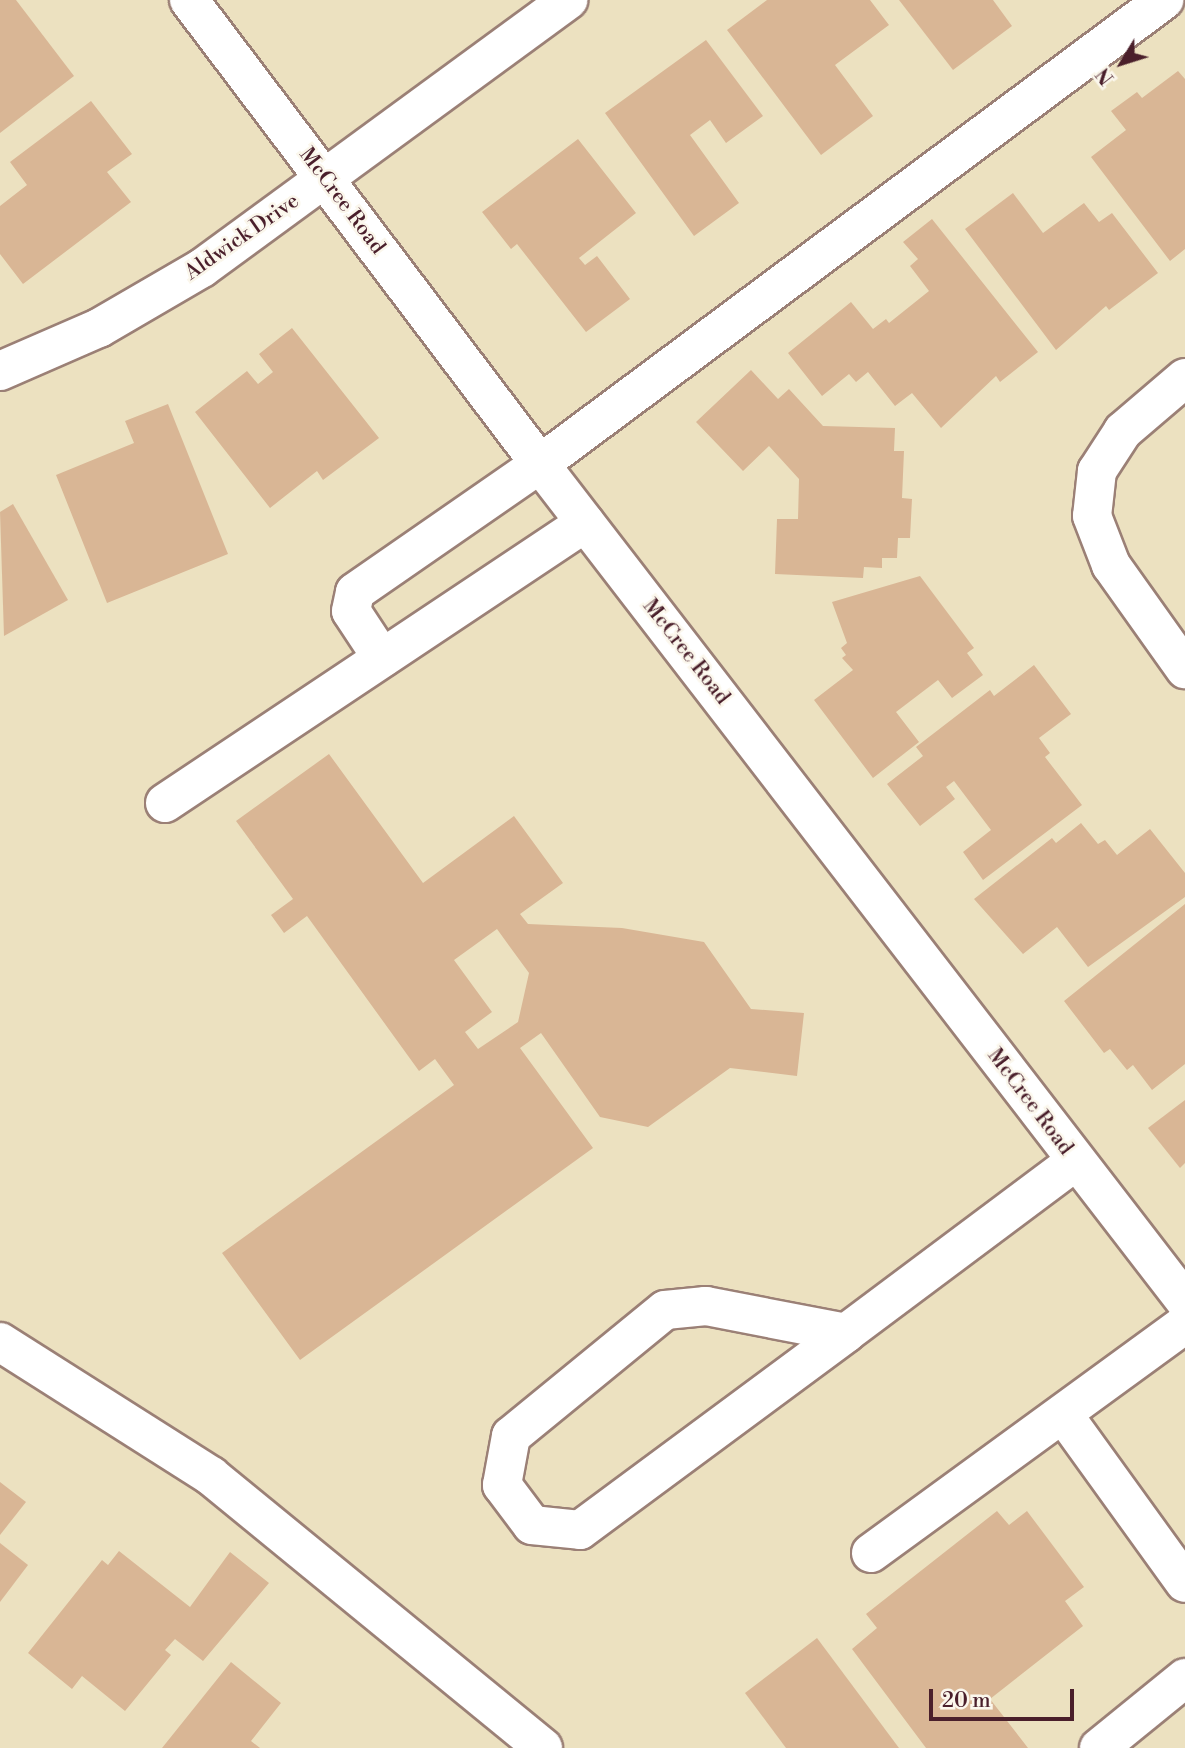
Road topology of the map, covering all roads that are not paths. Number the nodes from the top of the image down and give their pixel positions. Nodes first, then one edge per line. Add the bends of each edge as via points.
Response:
1 (190, 0) edge
2 (568, 0) edge
3 (1164, 0) edge
4 (326, 179) junction
5 (5, 361) edge
6 (1185, 378) edge
7 (540, 464) junction
8 (585, 523) junction
9 (382, 658) junction
10 (1185, 669) edge
11 (165, 803) dead end
12 (1076, 1161) junction
13 (1185, 1301) edge
14 (1185, 1324) edge
15 (846, 1334) junction
16 (0, 1342) edge
17 (1063, 1414) junction
18 (871, 1553) dead end
19 (1185, 1583) edge
20 (1185, 1678) edge
21 (543, 1748) edge
22 (1100, 1748) edge

1 - 4 street, McCree Road
2 - 4 street, Aldwick Drive
3 - 7 street
4 - 5 street, Aldwick Drive via 202,268 99,328
4 - 7 street, McCree Road
6 - 10 street via 1123,431 1097,471 1091,516 1111,565
7 - 8 street, McCree Road
7 - 9 street via 355,592 351,611
8 - 9 street
8 - 12 street, McCree Road
9 - 11 street
12 - 13 street, McCree Road
12 - 15 street
14 - 17 street
15 - 15 street via 580,1530 532,1525 502,1485 511,1436 665,1310 706,1306
16 - 21 street via 211,1476
17 - 18 street
17 - 19 street
20 - 22 street

